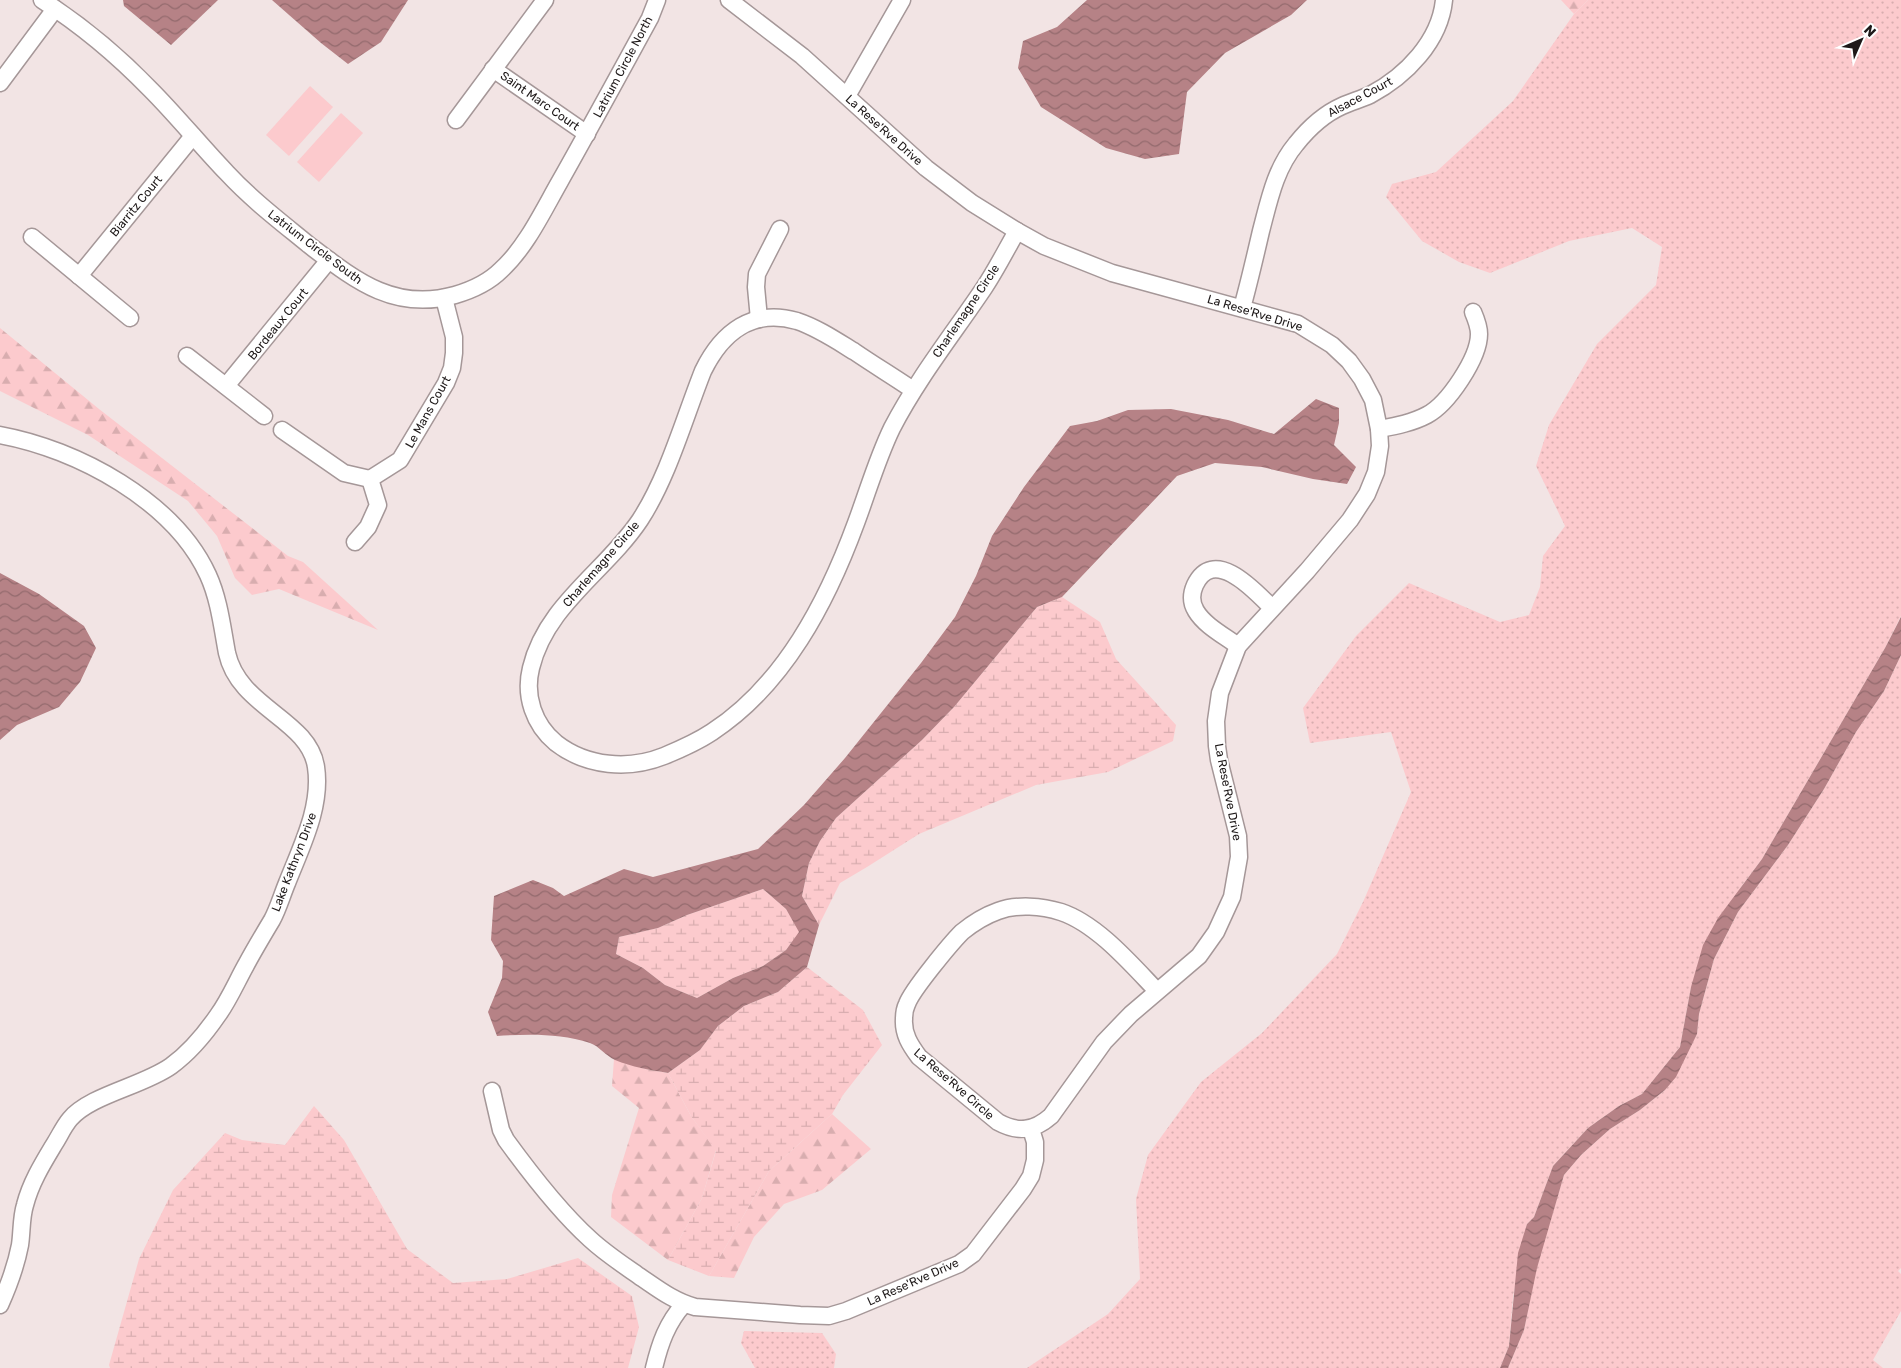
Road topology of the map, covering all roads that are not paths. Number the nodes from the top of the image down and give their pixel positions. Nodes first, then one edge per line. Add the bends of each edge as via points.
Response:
1 (545, 0) edge
2 (657, 0) edge
3 (729, 0) edge
4 (902, 0) edge
5 (1444, 0) edge
6 (48, 5) edge
7 (494, 69) junction
8 (0, 82) edge
9 (847, 96) junction
10 (456, 120) dead end
11 (587, 134) junction
12 (194, 136) junction
13 (780, 229) dead end
14 (1017, 231) junction
15 (32, 237) dead end
16 (329, 260) junction
17 (80, 276) junction
18 (444, 298) junction
19 (1242, 308) junction
20 (1474, 312) dead end
21 (130, 318) dead end
22 (759, 318) junction
23 (187, 356) dead end
24 (226, 386) junction
25 (913, 390) junction
26 (264, 416) dead end
27 (1379, 429) junction
28 (282, 430) dead end
29 (0, 435) edge
30 (370, 479) junction
31 (355, 542) dead end
32 (1272, 608) junction
33 (1238, 646) junction
34 (1157, 991) junction
35 (492, 1091) dead end
36 (1031, 1129) junction
37 (6, 1278) edge
38 (684, 1304) junction
39 (0, 1305) edge
40 (654, 1368) edge

1 - 7 street, Saint Marc Court
2 - 11 street, Latrium Circle North
3 - 9 street, La Rese'Rve Drive
4 - 9 street
5 - 19 street, Alsace Court via 1441,16 1429,42 1411,65 1385,86 1321,118 1287,156 1271,194
6 - 8 street
6 - 12 street, Latrium Circle South via 114,54
7 - 10 street, Saint Marc Court
7 - 11 street, Saint Marc Court
9 - 14 street, La Rese'Rve Drive via 926,168 972,203
11 - 18 street, Latrium Circle South via 518,253 485,283
12 - 16 street, Latrium Circle South via 248,194
12 - 17 street, Biarritz Court
13 - 22 street via 757,274
14 - 19 street, La Rese'Rve Drive via 1044,246 1112,273
14 - 25 street, Charlemagne Circle via 987,284
15 - 17 street
16 - 18 street, Latrium Circle South via 360,283 398,298
16 - 24 street, Bordeaux Court
17 - 21 street
18 - 30 street, Le Mans Court via 454,337 452,368 446,383 400,460
19 - 27 street, La Rese'Rve Drive via 1298,324 1332,345 1362,379 1372,400
20 - 27 street via 1479,326 1478,344 1448,398 1427,415 1407,424
22 - 25 street, Charlemagne Circle via 779,317 827,334
22 - 25 street, Charlemagne Circle via 725,337 711,355 659,485 641,518 626,539 574,593 538,645 528,685 531,704 541,726 570,753 606,764 629,764 657,758 713,732 768,683 814,617 840,564 890,431
23 - 24 street
24 - 26 street
27 - 32 street, La Rese'Rve Drive via 1376,472 1367,494 1350,520
28 - 30 street via 344,473
29 - 37 street, Lake Kathryn Drive via 39,445 102,472 138,494 179,531 196,552 208,575 217,600 228,657 236,676 249,693 306,742 314,755 317,770 316,805 301,850 273,918 219,1014 195,1044 172,1065 84,1106 70,1118 30,1187 20,1246
30 - 31 street via 378,505 368,528
32 - 33 street, La Rese'Rve Drive
32 - 33 street via 1230,572 1211,571 1202,576 1192,592 1196,611
33 - 34 street, La Rese'Rve Drive via 1220,693 1216,721 1219,760 1238,836 1236,887 1216,932 1199,956
34 - 36 street, La Rese'Rve Drive via 1104,1042 1051,1116
34 - 36 street, La Rese'Rve Circle via 1126,958 1075,918 1061,912 1039,907 999,910 961,933 907,1004 905,1032 918,1057 998,1122 1008,1128
35 - 38 street, La Rese'Rve Drive via 506,1140 565,1213 605,1252
36 - 38 street, La Rese'Rve Drive via 1035,1142 1031,1176 973,1254 959,1264 829,1316
37 - 39 street, Lake Kathryn Drive
38 - 40 street via 672,1317 664,1334

